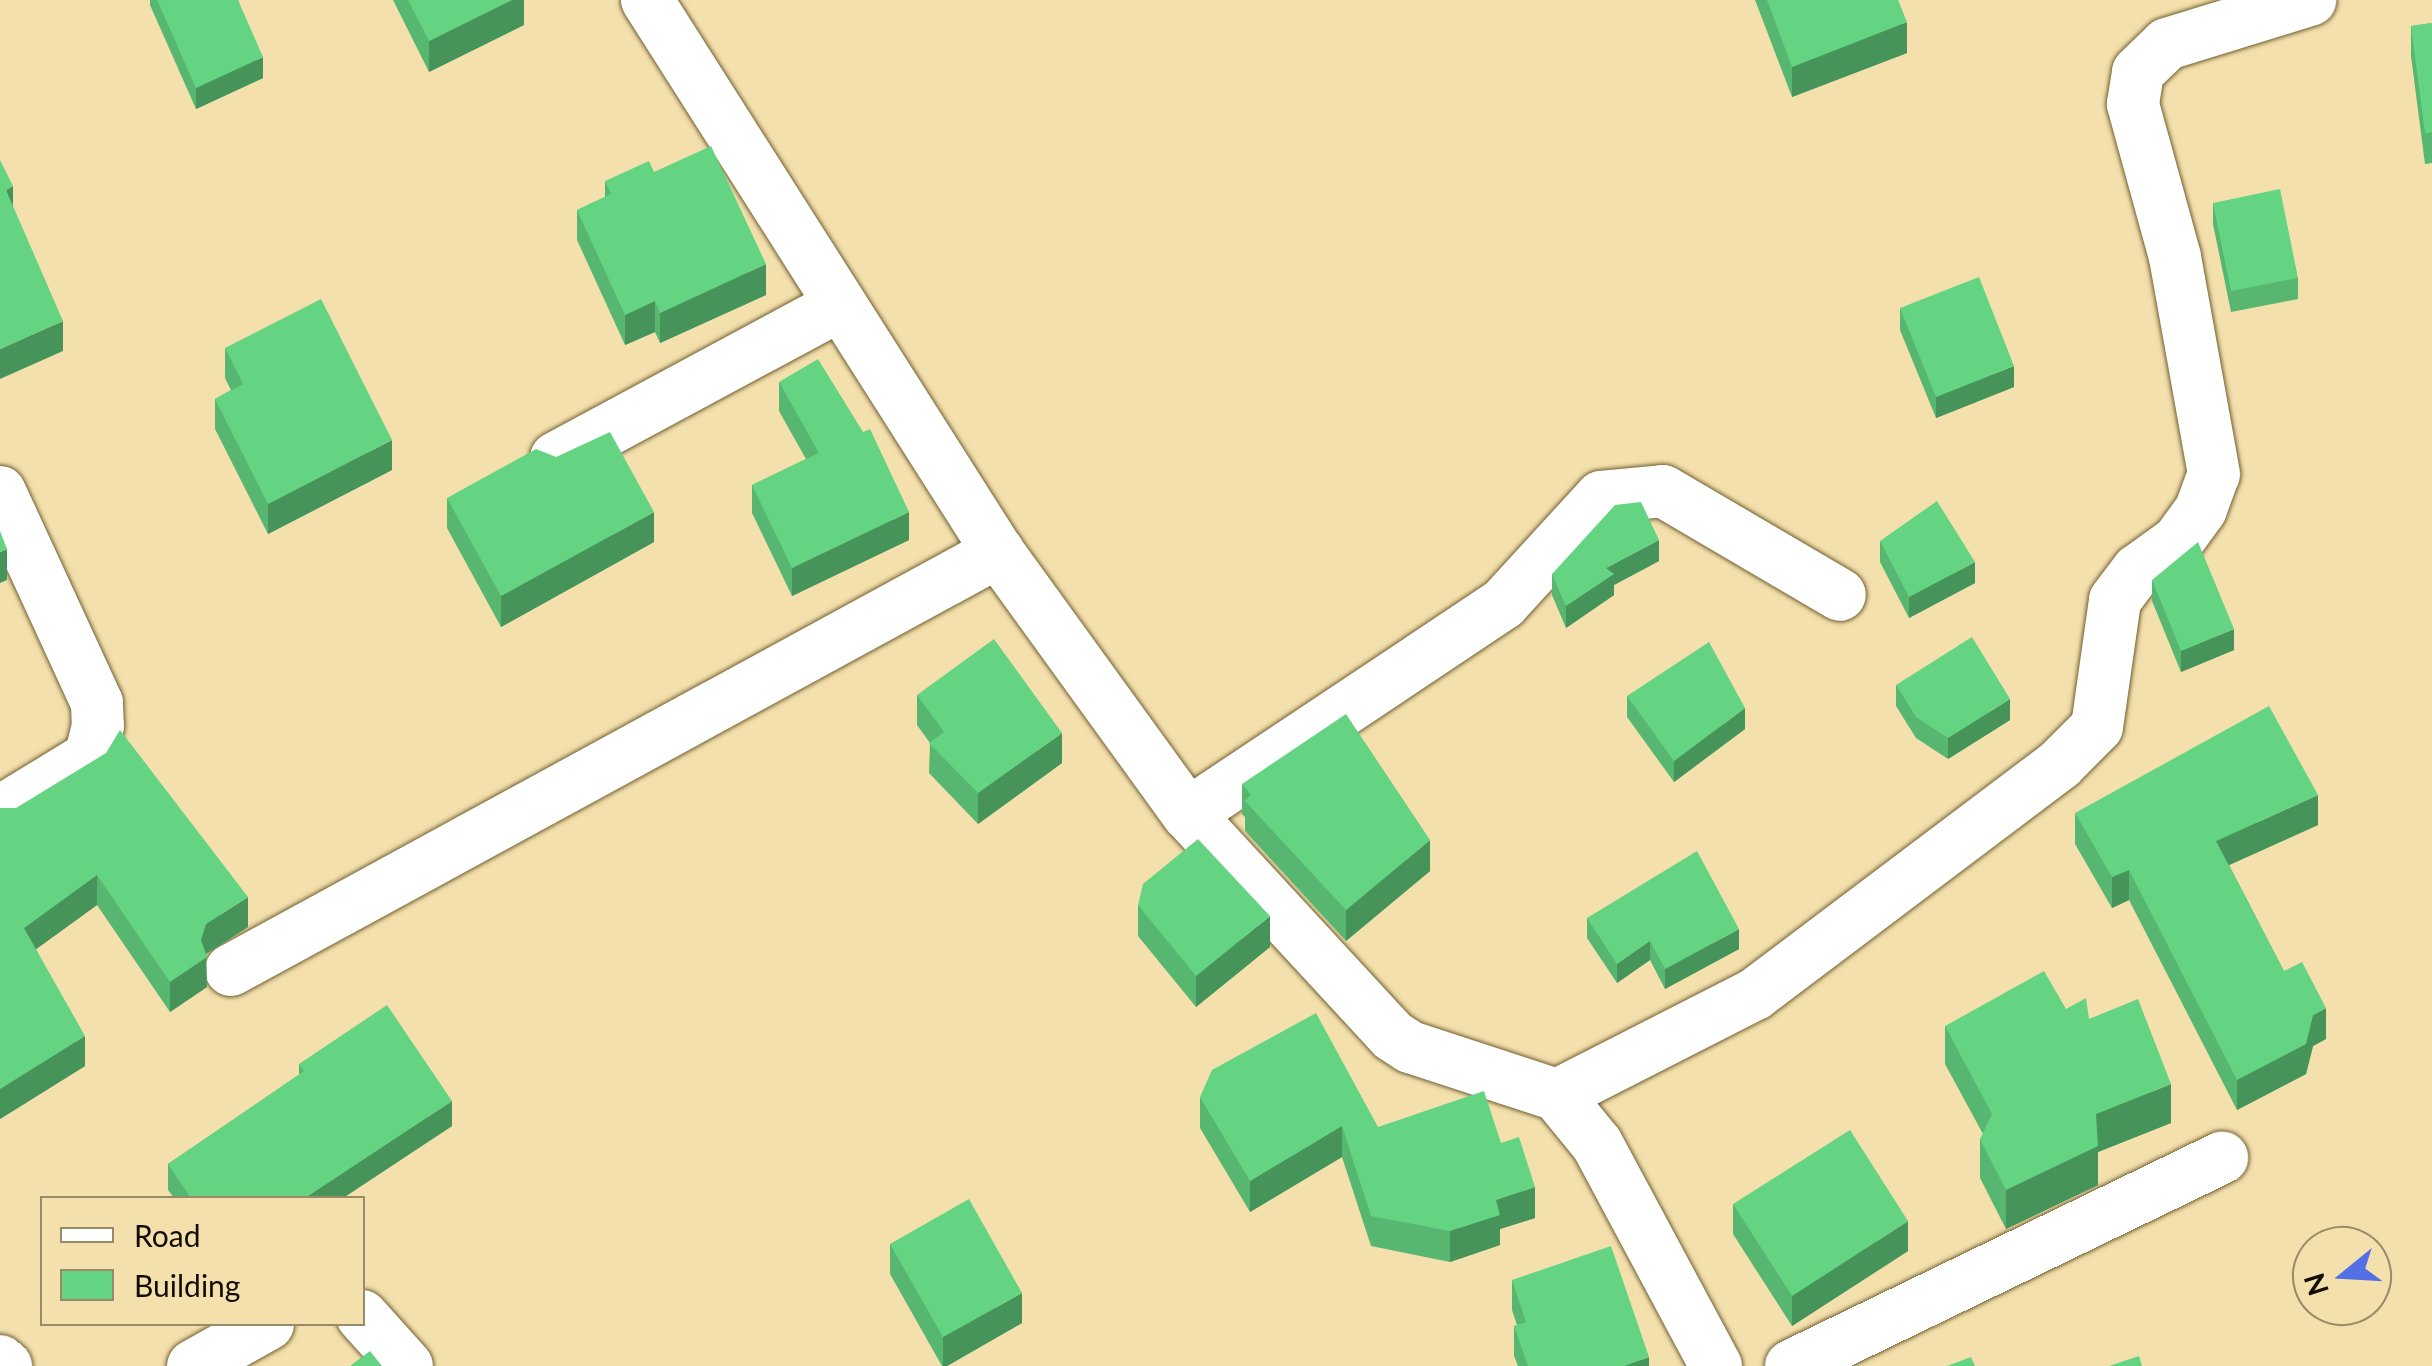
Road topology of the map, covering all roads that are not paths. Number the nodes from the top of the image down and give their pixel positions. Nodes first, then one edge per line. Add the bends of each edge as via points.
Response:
1 (646, 0) edge
2 (2310, 0) edge
3 (838, 306) junction
4 (556, 458) edge
5 (0, 492) edge
6 (998, 552) junction
7 (1840, 595) dead end
8 (0, 812) edge
9 (1188, 814) junction
10 (231, 970) dead end
11 (1557, 1094) junction
12 (2222, 1158) dead end
13 (365, 1319) edge
14 (264, 1326) edge
15 (0, 1361) edge
16 (6, 1366) edge
17 (193, 1366) edge
18 (407, 1366) edge
19 (1716, 1366) edge
20 (1790, 1366) edge

1 - 3 street
2 - 11 street via 2167,44 2138,72 2133,104 2175,258 2214,474 2201,509 2178,541 2138,570 2115,600 2097,727 2060,764 1755,994
3 - 4 street
3 - 6 street
5 - 8 street via 97,703 98,726 90,757
6 - 9 street
6 - 10 street
7 - 9 street via 1662,491 1601,498 1503,604
9 - 11 street via 1392,1036
11 - 19 street via 1596,1144
12 - 20 street
13 - 18 street
14 - 17 street
15 - 16 street

